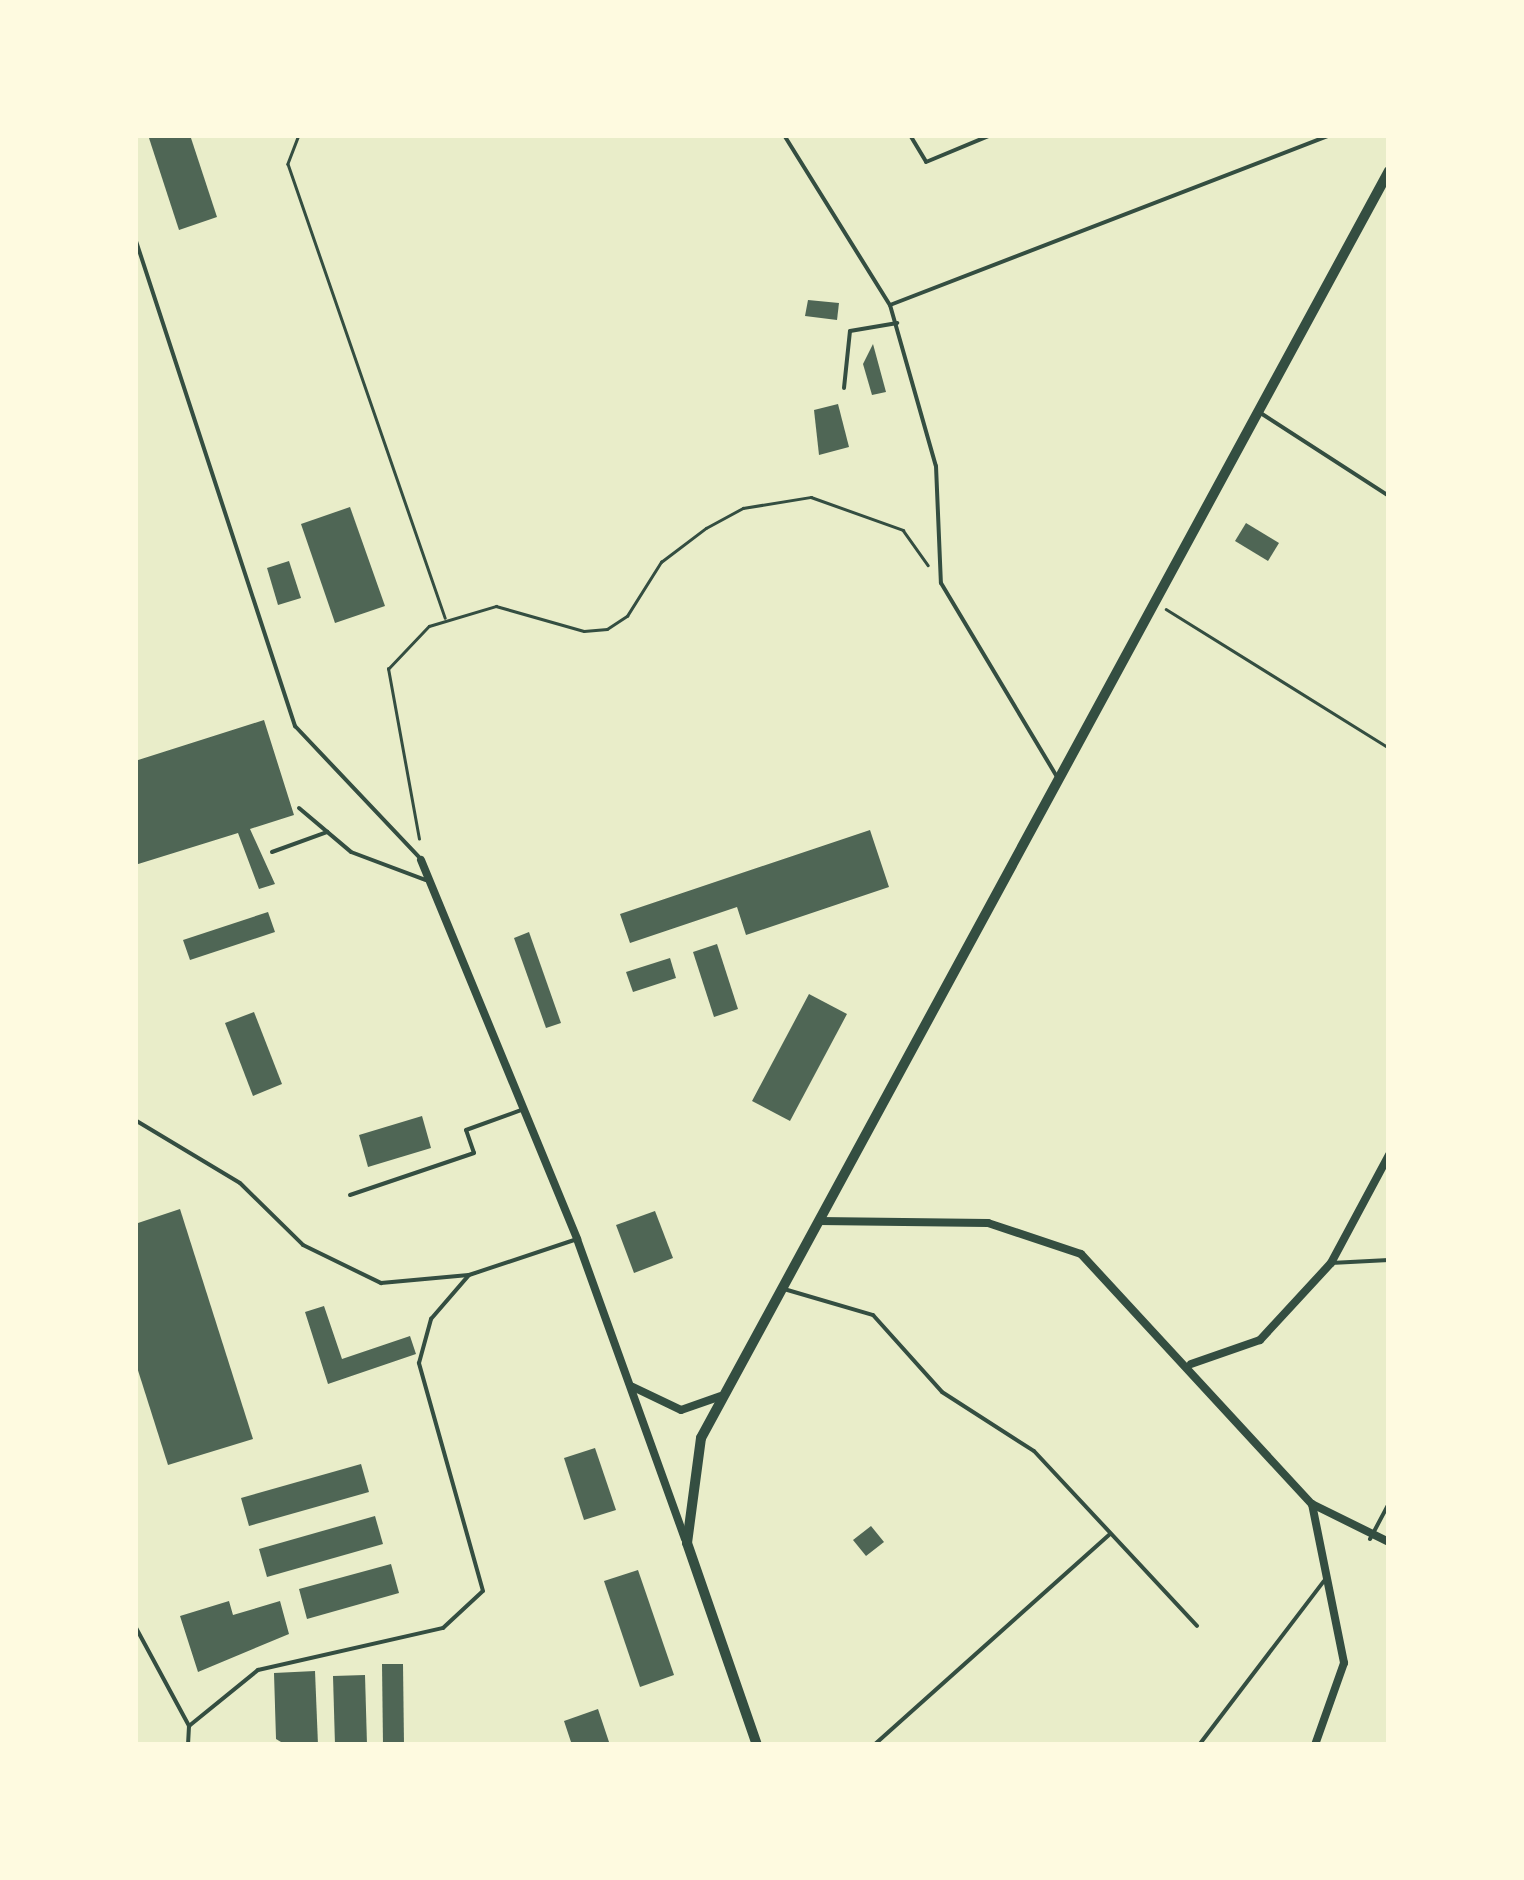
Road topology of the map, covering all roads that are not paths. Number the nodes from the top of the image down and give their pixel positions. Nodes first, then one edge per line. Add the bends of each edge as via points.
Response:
1 (784, 135) edge
2 (910, 135) edge
3 (991, 135) edge
4 (1331, 135) edge
5 (1389, 172) edge
6 (135, 238) edge
7 (890, 305) junction
8 (897, 323) junction
9 (844, 388) dead end
10 (1259, 412) junction
11 (1389, 496) edge
12 (1059, 781) junction
13 (299, 808) dead end
14 (327, 832) junction
15 (272, 852) dead end
16 (421, 860) joint
17 (430, 882) junction
18 (524, 1109) junction
19 (135, 1120) edge
20 (1389, 1156) edge
21 (350, 1196) dead end
22 (819, 1222) junction
23 (577, 1239) junction
24 (1389, 1260) edge
25 (1332, 1263) junction
26 (469, 1276) junction
27 (782, 1288) junction
28 (1191, 1364) junction
29 (630, 1384) junction
30 (721, 1396) junction
31 (1312, 1504) junction
32 (1389, 1504) edge
33 (1110, 1534) junction
34 (1370, 1539) junction
35 (1389, 1542) edge
36 (687, 1543) junction
37 (1326, 1577) junction
38 (135, 1626) edge
39 (1197, 1626) dead end
40 (189, 1726) junction
41 (188, 1745) edge
42 (757, 1745) edge
43 (874, 1745) edge
44 (1199, 1745) edge
45 (1314, 1745) edge

1 - 7 lane
2 - 3 lane via 926,162
4 - 7 lane
5 - 10 street
6 - 16 lane via 295,726
7 - 8 lane
8 - 9 lane via 850,331
8 - 12 lane via 936,466 940,583
10 - 11 lane
10 - 12 street
12 - 22 street
13 - 14 lane
14 - 15 lane
14 - 17 lane via 351,852
16 - 17 street
17 - 18 street
18 - 21 lane via 466,1130 474,1154
18 - 23 street
19 - 26 lane via 240,1183 302,1245 381,1283
20 - 25 street
22 - 27 street
22 - 28 street via 988,1223 1081,1254
23 - 26 lane
23 - 29 street
24 - 25 lane
25 - 28 street via 1260,1340
26 - 40 lane via 431,1320 418,1363 483,1591 443,1628 258,1670
27 - 30 street
27 - 33 lane via 873,1315 942,1392 1034,1451
28 - 31 street
29 - 30 street via 681,1410
29 - 36 street
30 - 36 street via 691,1473
31 - 34 street
31 - 37 street
32 - 34 lane
33 - 39 lane
33 - 43 lane
34 - 35 street
36 - 42 street
37 - 44 lane
37 - 45 street via 1344,1664
38 - 40 lane
40 - 41 lane

